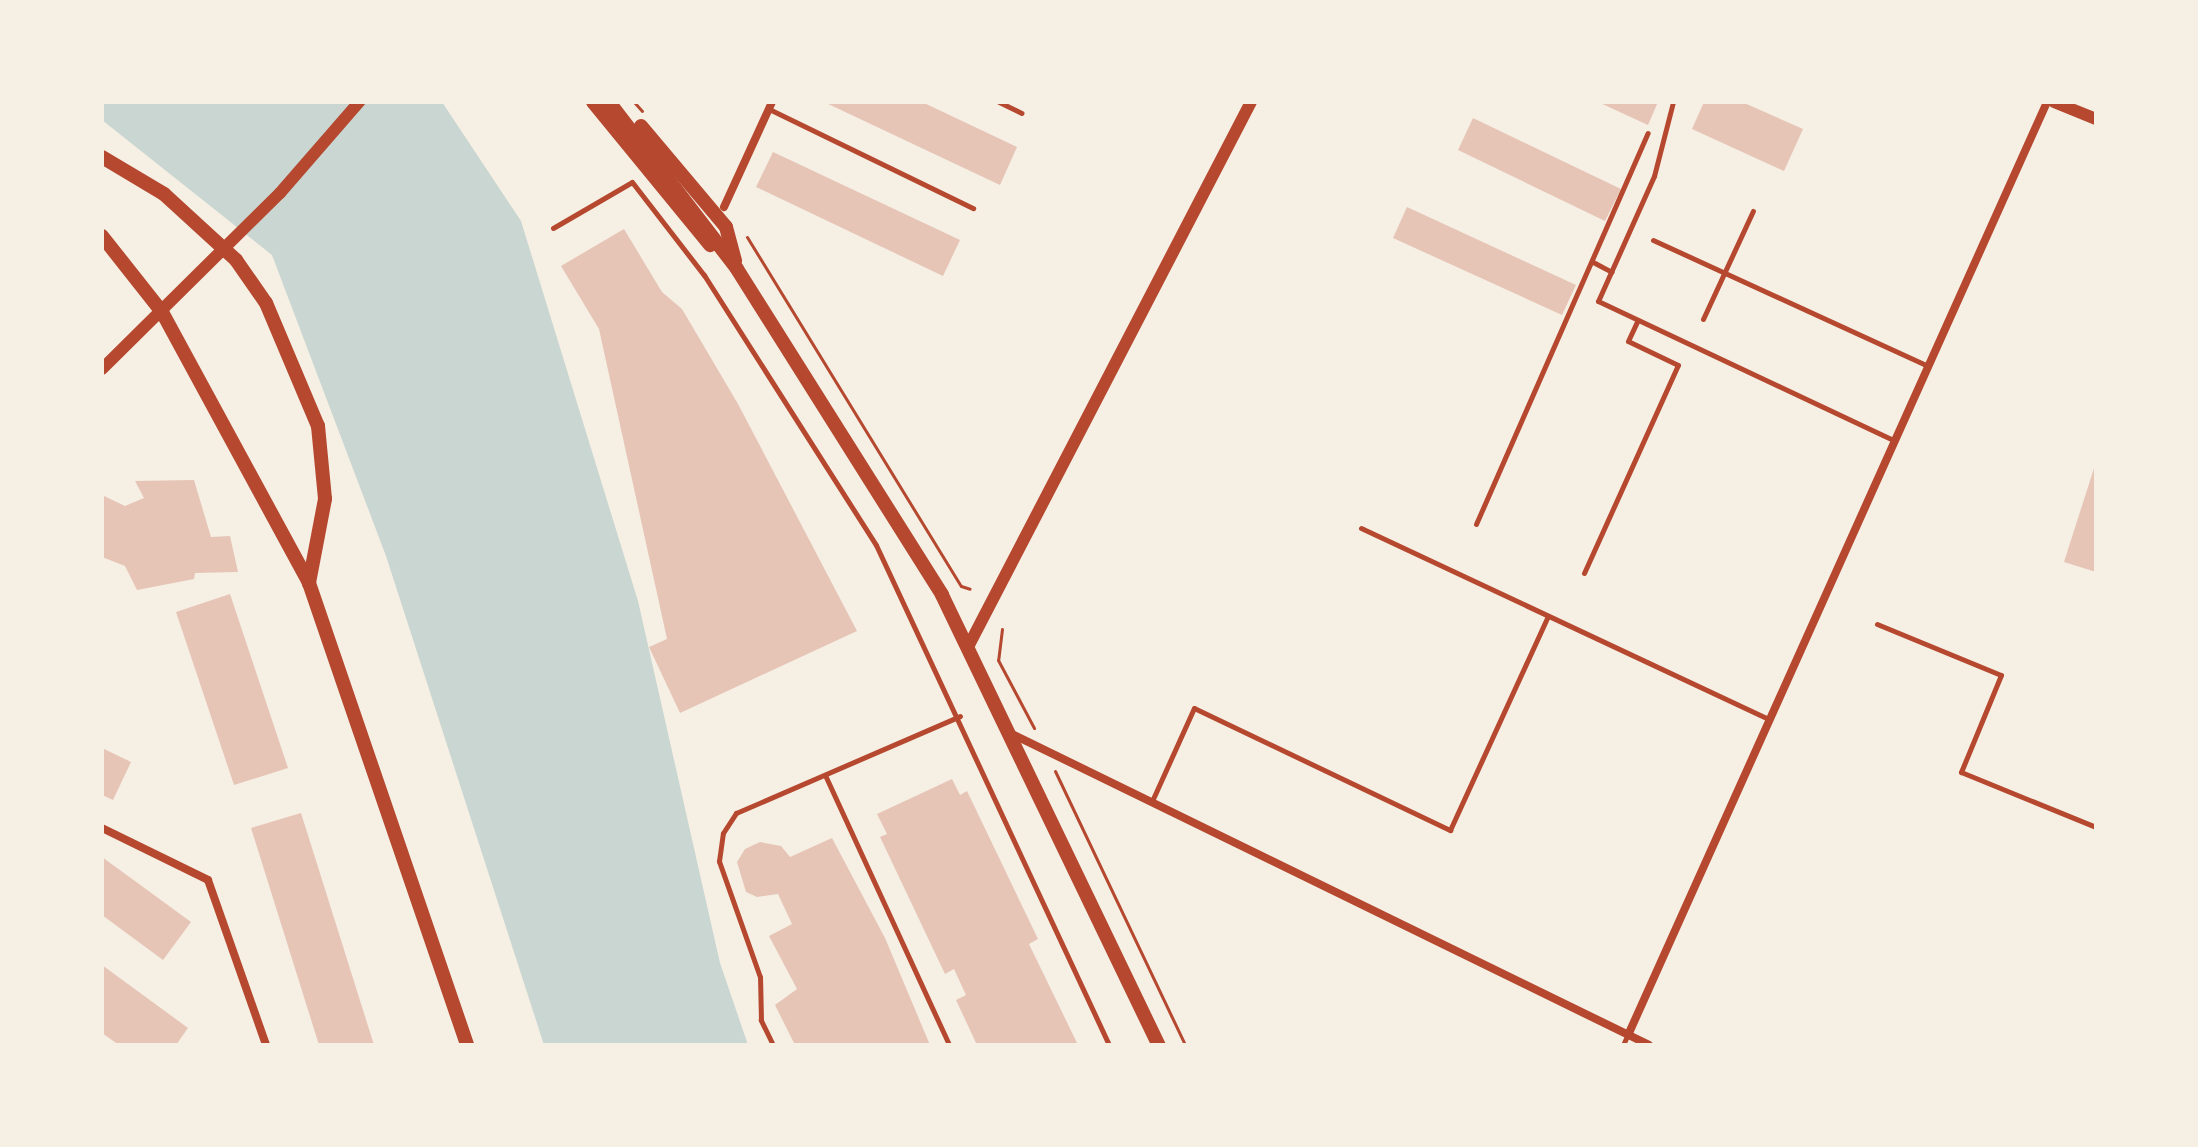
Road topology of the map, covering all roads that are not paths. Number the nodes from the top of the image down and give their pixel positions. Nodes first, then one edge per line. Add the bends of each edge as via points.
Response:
1 (359, 102) edge
2 (593, 102) edge
3 (609, 102) edge
4 (620, 102) edge
5 (999, 102) edge
6 (1251, 102) edge
7 (1673, 102) edge
8 (2047, 102) edge
9 (2054, 102) edge
10 (771, 106) edge
11 (1022, 113) dead end
12 (2096, 119) edge
13 (1648, 133) dead end
14 (102, 157) edge
15 (724, 207) dead end
16 (973, 208) dead end
17 (1753, 211) dead end
18 (553, 228) dead end
19 (102, 236) edge
20 (1653, 240) dead end
21 (1593, 262) junction
22 (737, 269) junction
23 (1612, 272) junction
24 (1724, 272) junction
25 (162, 312) junction
26 (1703, 319) dead end
27 (1638, 320) junction
28 (1928, 366) junction
29 (102, 369) edge
30 (1895, 441) junction
31 (1476, 524) dead end
32 (1361, 528) dead end
33 (1584, 573) dead end
34 (309, 583) junction
35 (1548, 616) junction
36 (1877, 624) dead end
37 (968, 647) junction
38 (960, 716) junction
39 (1769, 720) junction
40 (1009, 732) junction
41 (825, 775) junction
42 (1152, 801) junction
43 (2096, 827) edge
44 (102, 828) edge
45 (1629, 1033) junction
46 (266, 1045) edge
47 (467, 1045) edge
48 (773, 1045) edge
49 (949, 1045) edge
50 (1109, 1045) edge
51 (1159, 1045) edge
52 (1623, 1045) edge
53 (1649, 1045) edge

1 - 25 street via 280,193
2 - 22 main road via 701,237
3 - 22 main road
4 - 22 main road via 726,227
5 - 11 lane
6 - 37 street
7 - 23 lane via 1654,176
8 - 28 street
9 - 12 street
10 - 15 street
10 - 16 lane
13 - 21 lane
14 - 34 main road via 164,194 236,260 266,303 318,426 325,499
17 - 24 lane
18 - 38 lane via 632,182 704,275 876,545
19 - 25 main road
20 - 24 lane
21 - 23 lane
21 - 31 lane
22 - 37 main road via 942,595
23 - 27 lane via 1598,301
24 - 26 lane
24 - 28 lane
25 - 29 street
25 - 34 main road
27 - 30 lane
27 - 33 lane via 1628,341 1678,365
28 - 30 street
30 - 39 street
32 - 35 lane
34 - 47 main road
35 - 39 lane
35 - 42 lane via 1450,830 1194,708
36 - 43 lane via 2001,675 1961,772
37 - 40 main road
38 - 41 lane
38 - 50 lane
39 - 45 street
40 - 42 street
40 - 51 main road
41 - 48 lane via 736,813 723,833 719,861 760,977 761,1020
41 - 49 lane
42 - 45 street
44 - 46 street via 208,880
45 - 52 lane
45 - 53 street

